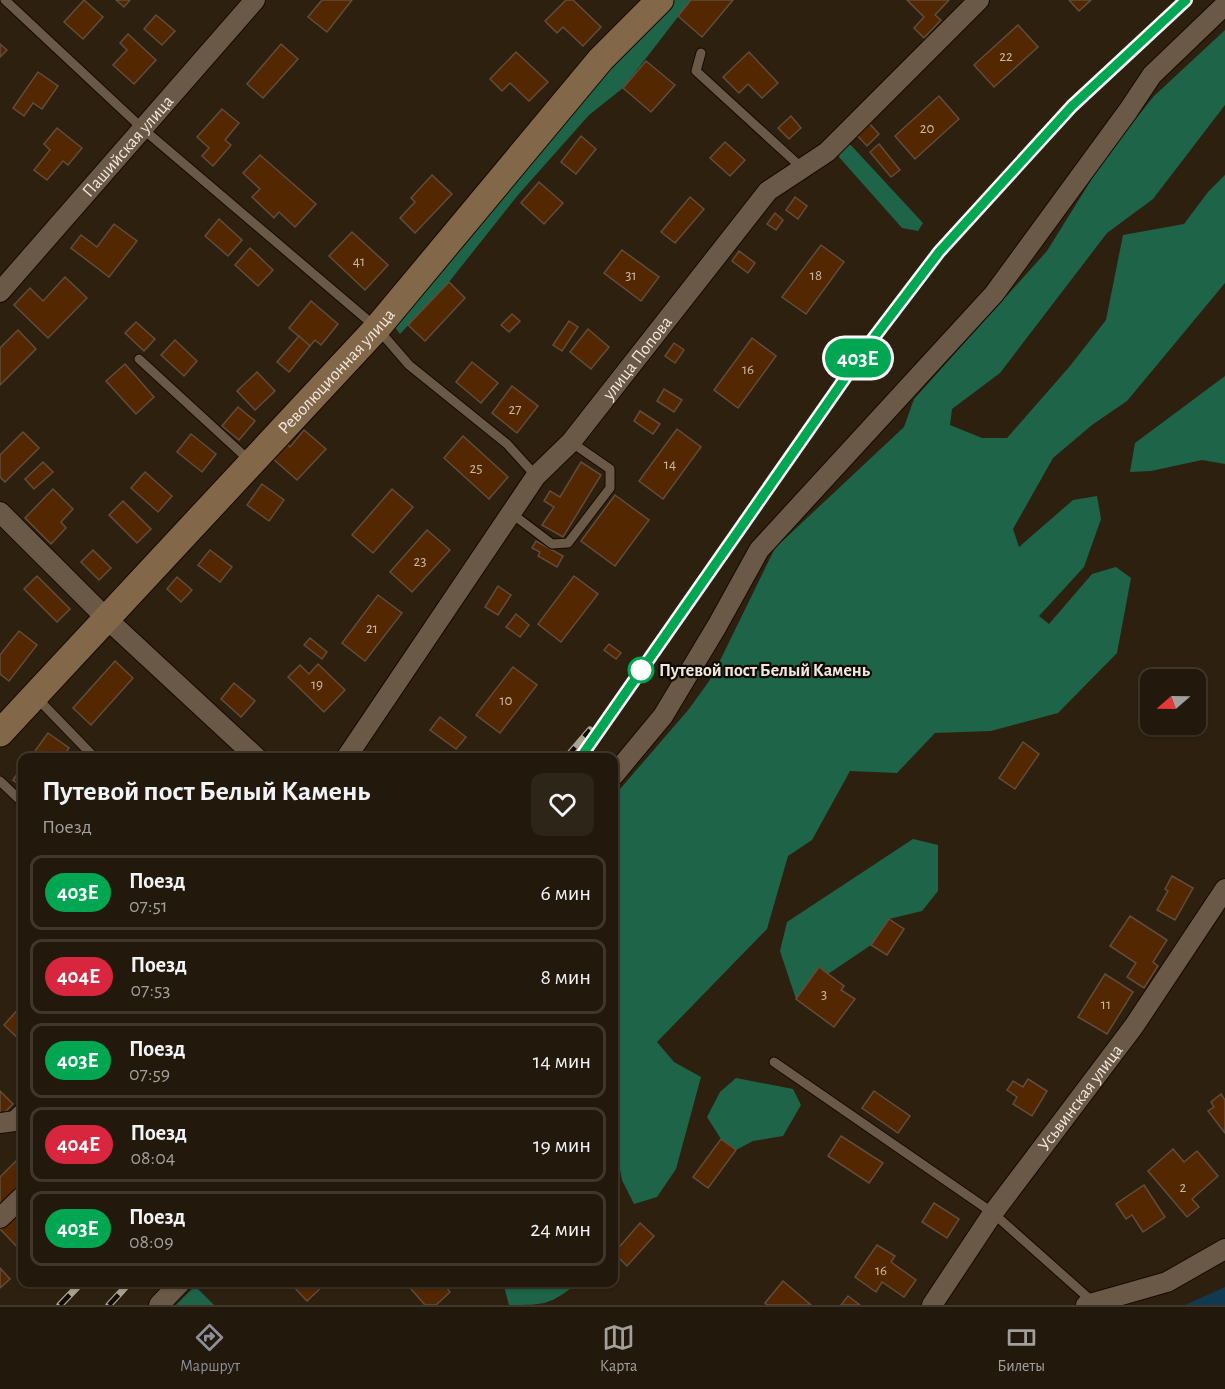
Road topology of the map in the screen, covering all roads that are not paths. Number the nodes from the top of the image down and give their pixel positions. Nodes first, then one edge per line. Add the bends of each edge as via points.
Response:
1 (4, 0) edge
2 (255, 0) edge
3 (660, 0) edge
4 (979, 0) edge
5 (1225, 5) edge
6 (701, 53) dead end
7 (142, 129) junction
8 (802, 168) junction
9 (0, 292) edge
10 (376, 328) junction
11 (139, 359) dead end
12 (571, 442) junction
13 (252, 462) junction
14 (536, 476) junction
15 (0, 512) edge
16 (511, 513) junction
17 (107, 619) junction
18 (35, 696) junction
19 (0, 733) edge
20 (90, 753) edge
21 (252, 753) edge
22 (349, 753) edge
23 (618, 770) edge
24 (0, 782) edge
25 (18, 798) edge
26 (1225, 889) edge
27 (774, 1062) dead end
28 (18, 1118) edge
29 (0, 1124) edge
30 (18, 1201) edge
31 (993, 1213) junction
32 (0, 1218) edge
33 (1225, 1249) edge
34 (176, 1287) edge
35 (1090, 1303) edge
36 (159, 1305) edge
37 (932, 1305) edge

1 - 7 lane
2 - 7 street, Пашийская улица
3 - 10 street, Революционная улица via 601,59
4 - 8 street, улица Попова via 827,152
5 - 23 street via 1152,75 994,294 759,550 663,716
6 - 8 lane via 696,71
7 - 9 street, Пашийская улица
7 - 10 lane
8 - 12 street, улица Попова via 768,191
10 - 13 street, Революционная улица
10 - 14 lane via 409,365 507,444
11 - 13 lane
12 - 14 street, улица Попова
12 - 16 lane via 610,470 610,488 568,543 552,544
13 - 17 street, Революционная улица
14 - 16 street, улица Попова
15 - 17 street
16 - 22 street, улица Попова
17 - 18 street, Революционная улица
17 - 21 street
18 - 19 street, Революционная улица
18 - 20 lane
24 - 25 lane
26 - 31 street, Усьвинская улица via 1134,1026
27 - 31 lane
28 - 29 street
30 - 32 street
31 - 35 lane
31 - 37 street, Усьвинская улица
33 - 35 street via 1167,1282
34 - 36 street

